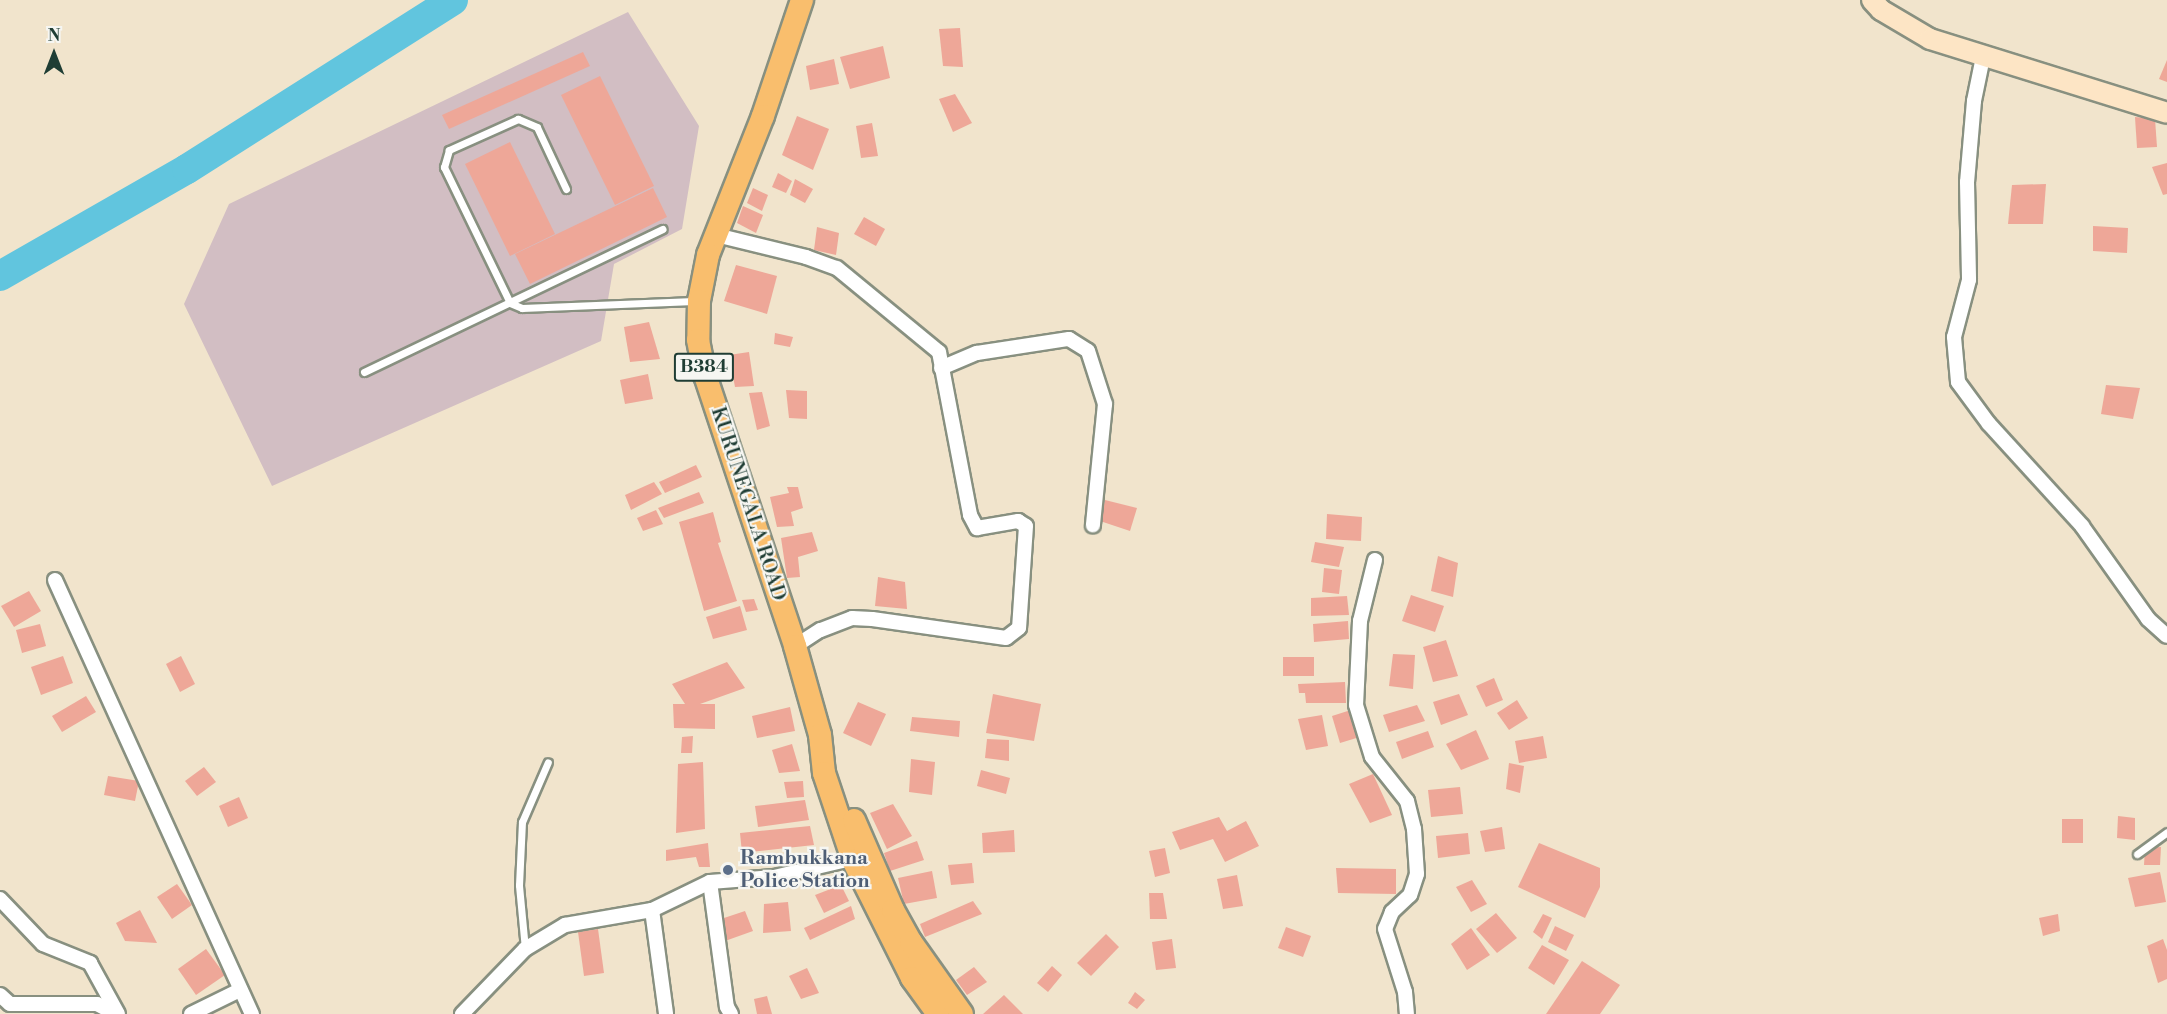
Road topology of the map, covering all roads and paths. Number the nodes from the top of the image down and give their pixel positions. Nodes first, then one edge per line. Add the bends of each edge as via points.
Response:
1 (802, 0) edge
2 (1872, 0) edge
3 (1983, 57) junction
4 (2167, 113) edge
5 (566, 189) dead end
6 (663, 229) dead end
7 (716, 235) junction
8 (699, 301) junction
9 (510, 303) junction
10 (941, 368) junction
11 (364, 372) dead end
12 (1093, 525) dead end
13 (1375, 560) dead end
14 (55, 580) dead end
15 (2167, 636) edge
16 (795, 646) junction
17 (548, 762) dead end
18 (2167, 832) edge
19 (2137, 854) dead end
20 (860, 857) junction
21 (710, 882) junction
22 (0, 899) edge
23 (652, 910) junction
24 (525, 949) junction
25 (240, 990) junction
26 (0, 995) edge
27 (117, 1014) edge
28 (191, 1014) edge
29 (252, 1014) edge
30 (462, 1014) edge
31 (666, 1014) edge
32 (731, 1014) edge
33 (938, 1014) edge
34 (963, 1014) edge
35 (1407, 1014) edge

1 - 7 main road, KURUNEGALA ROAD / B384 via 763,116
2 - 3 street via 1881,10 1930,39
3 - 4 street
3 - 15 street via 1974,101 1967,182 1969,280 1954,337 1958,382 1989,424 2082,526 2148,619
5 - 9 lane via 537,127 518,119 449,150 444,167
6 - 9 lane
7 - 8 main road, KURUNEGALA ROAD / B384
7 - 10 street via 837,268 939,352
8 - 9 lane via 522,308
8 - 16 main road, KURUNEGALA ROAD / B384 via 698,340 705,375
9 - 11 lane
10 - 12 street via 977,353 1069,339 1088,351 1105,404
10 - 16 street via 970,515 977,528 1018,522 1026,526 1019,628 1005,638 852,618 820,630
13 - 35 street via 1360,621 1356,705 1372,757 1407,801 1414,829 1417,874 1410,895 1392,912 1385,929 1405,992
14 - 25 street
16 - 20 main road, KURUNEGALA ROAD / B384
17 - 24 lane via 522,822 519,885
18 - 19 lane
20 - 21 street via 774,877
20 - 33 main road, KURUNEGALA ROAD / B384 via 912,978
20 - 34 main road, KURUNEGALA ROAD / B384 via 911,942
21 - 23 street
21 - 32 street
22 - 27 street via 43,944 90,963
23 - 24 street via 565,925
23 - 31 street
24 - 30 street
25 - 28 street
25 - 29 street
26 - 27 street via 10,1004 97,1004

